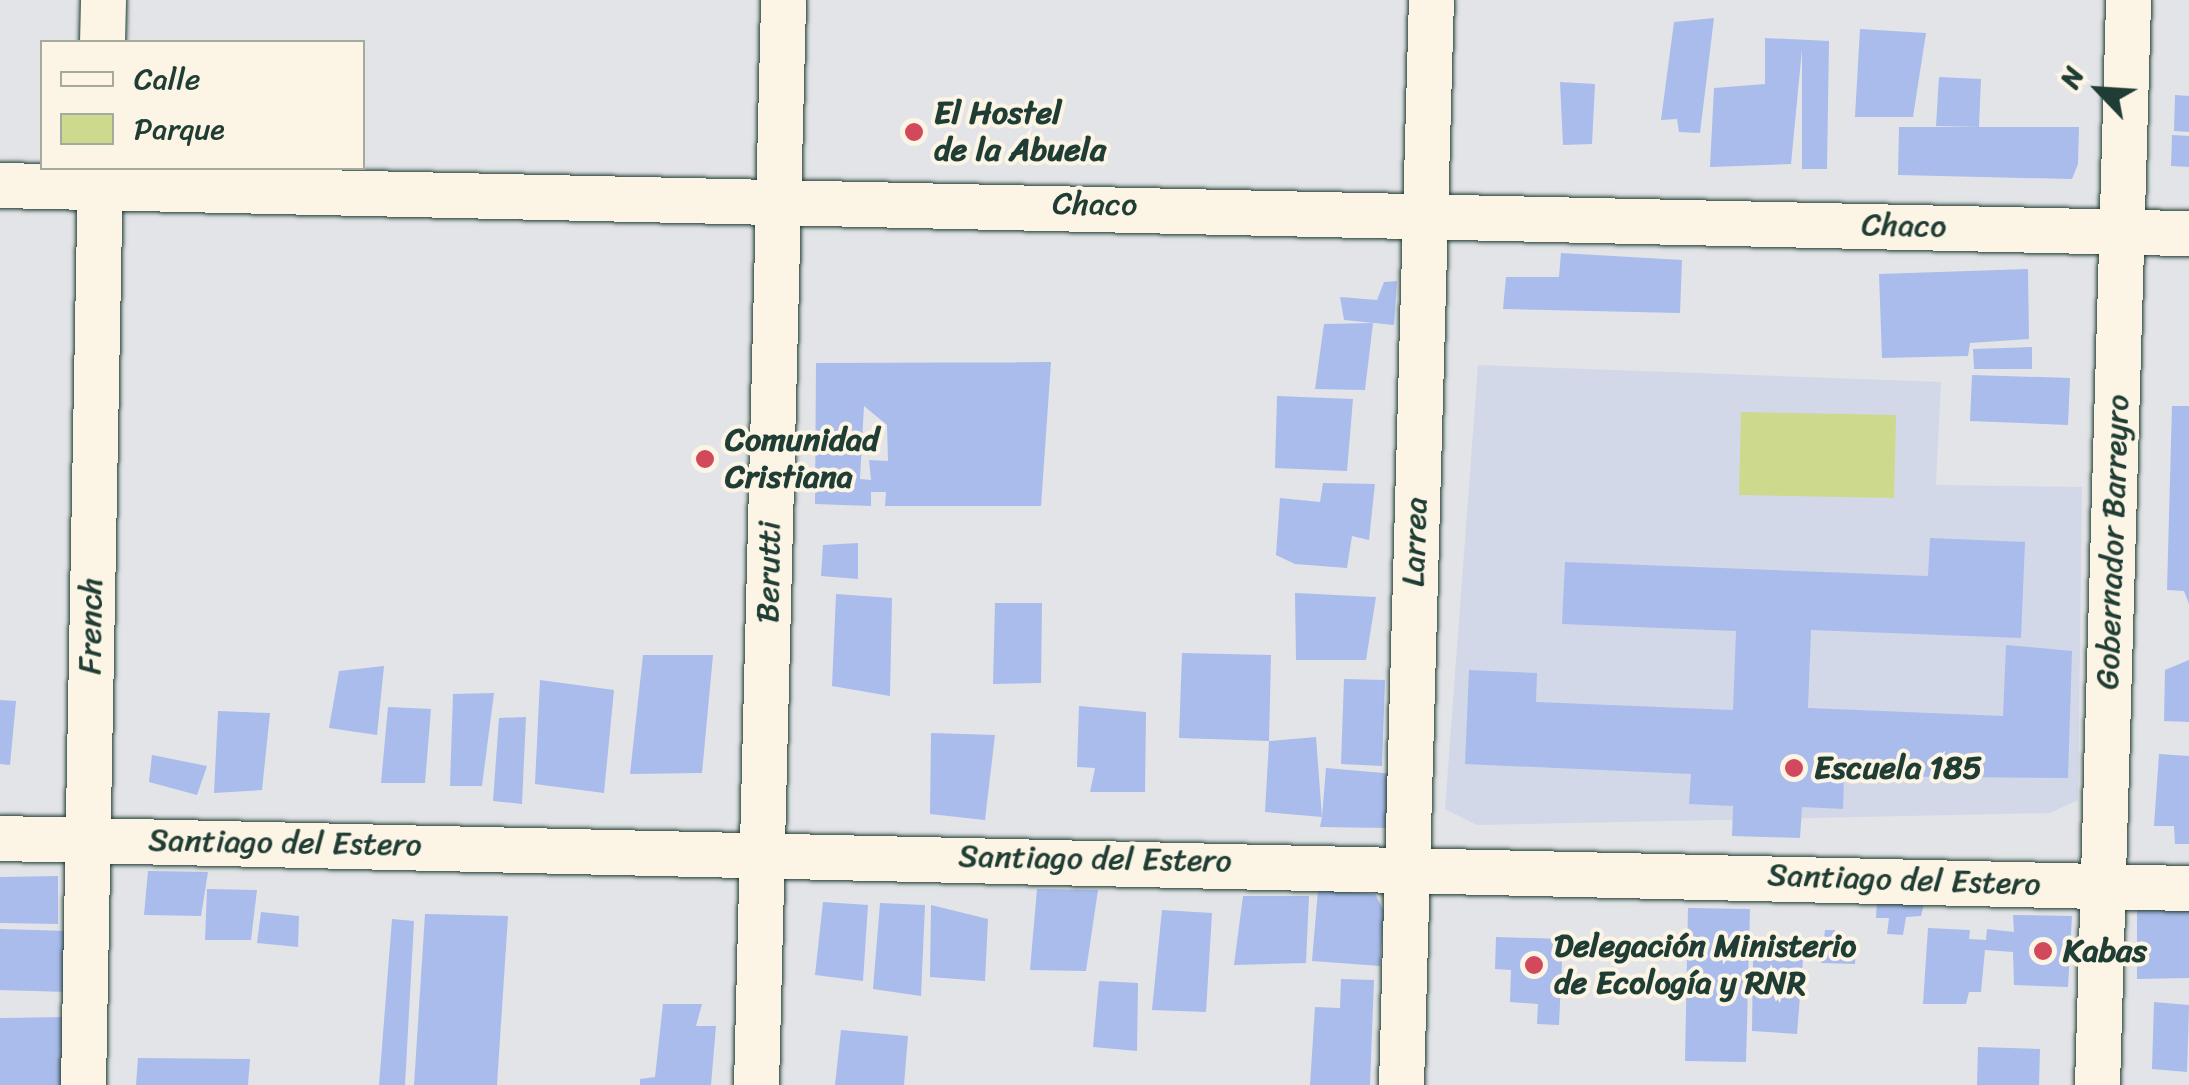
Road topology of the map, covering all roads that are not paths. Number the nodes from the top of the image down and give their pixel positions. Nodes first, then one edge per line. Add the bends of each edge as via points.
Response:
1 (103, 0) edge
2 (784, 0) edge
3 (1431, 0) edge
4 (2128, 0) edge
5 (102, 40) edge
6 (100, 177) edge
7 (0, 185) edge
8 (778, 197) junction
9 (1424, 214) junction
10 (2122, 232) junction
11 (2189, 233) edge
12 (0, 838) edge
13 (87, 840) junction
14 (762, 851) junction
15 (1406, 866) junction
16 (2103, 886) junction
17 (2189, 888) edge
18 (83, 1085) edge
19 (756, 1085) edge
20 (1401, 1085) edge
21 (2098, 1085) edge

1 - 5 street
2 - 8 street, Berutti
3 - 9 street, Larrea
4 - 10 street, Gobernador Barreyro
6 - 7 street, Chaco
6 - 8 street, Chaco
6 - 13 street, French
8 - 9 street, Chaco
8 - 14 street, Berutti
9 - 10 street, Chaco
9 - 15 street, Larrea
10 - 11 street, Chaco
10 - 16 street, Gobernador Barreyro
12 - 13 street, Santiago del Estero
13 - 14 street, Santiago del Estero
13 - 18 street, French
14 - 15 street, Santiago del Estero
14 - 19 street, Berutti
15 - 16 street, Santiago del Estero
15 - 20 street, Larrea
16 - 17 street, Santiago del Estero
16 - 21 street, Gobernador Barreyro

